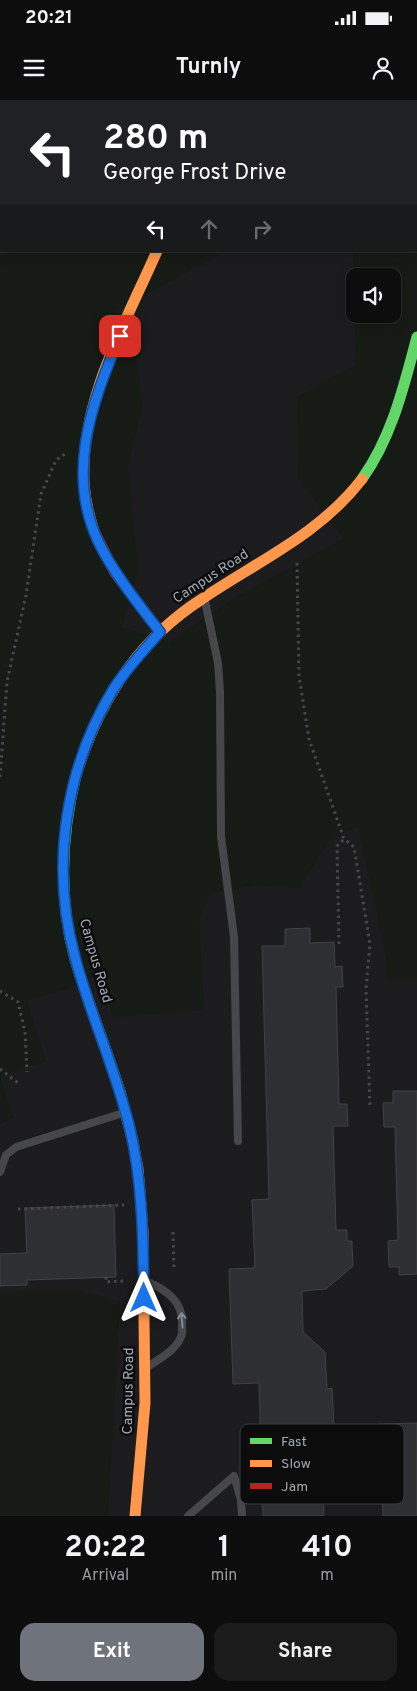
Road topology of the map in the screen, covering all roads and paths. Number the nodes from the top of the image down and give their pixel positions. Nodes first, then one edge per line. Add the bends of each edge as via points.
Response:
1 (157, 252) edge
2 (417, 337) edge
3 (85, 439) junction
4 (297, 555) dead end
5 (205, 598) junction
6 (160, 632) junction
7 (0, 777) edge
8 (344, 839) junction
9 (339, 944) dead end
10 (0, 991) edge
11 (0, 1069) edge
12 (27, 1072) dead end
13 (18, 1083) dead end
14 (370, 1106) dead end
15 (125, 1113) junction
16 (238, 1141) dead end
17 (0, 1172) edge
18 (130, 1205) dead end
19 (18, 1208) dead end
20 (173, 1232) dead end
21 (174, 1270) dead end
22 (106, 1277) dead end
23 (144, 1280) junction
24 (131, 1281) dead end
25 (145, 1368) junction
26 (240, 1497) edge
27 (135, 1516) edge
28 (188, 1516) edge

1 - 3 street via 100,382
2 - 5 street, Campus Road via 392,423 380,452 351,494 322,523
3 - 6 street via 84,486 95,535 113,567
3 - 7 path via 56,460 40,494 26,595 7,682
4 - 8 path via 299,676 309,739
5 - 6 street, Campus Road
5 - 16 lane via 218,663 220,692 221,836 234,937
6 - 15 street, Campus Road via 116,686 93,726 73,786 64,841 64,892 71,942
8 - 9 path via 337,846
8 - 14 path via 354,847 370,944 366,989
10 - 12 path via 18,1002 25,1032
11 - 13 path
15 - 17 lane via 16,1147 6,1155
15 - 23 street, Campus Road via 138,1168
18 - 19 path
20 - 21 path
22 - 24 path via 106,1282
23 - 25 street, Campus Road
25 -> 23 lane via 170,1352 182,1337 183,1315 175,1298
25 - 27 street, Campus Road via 143,1439
26 - 28 lane via 234,1476

